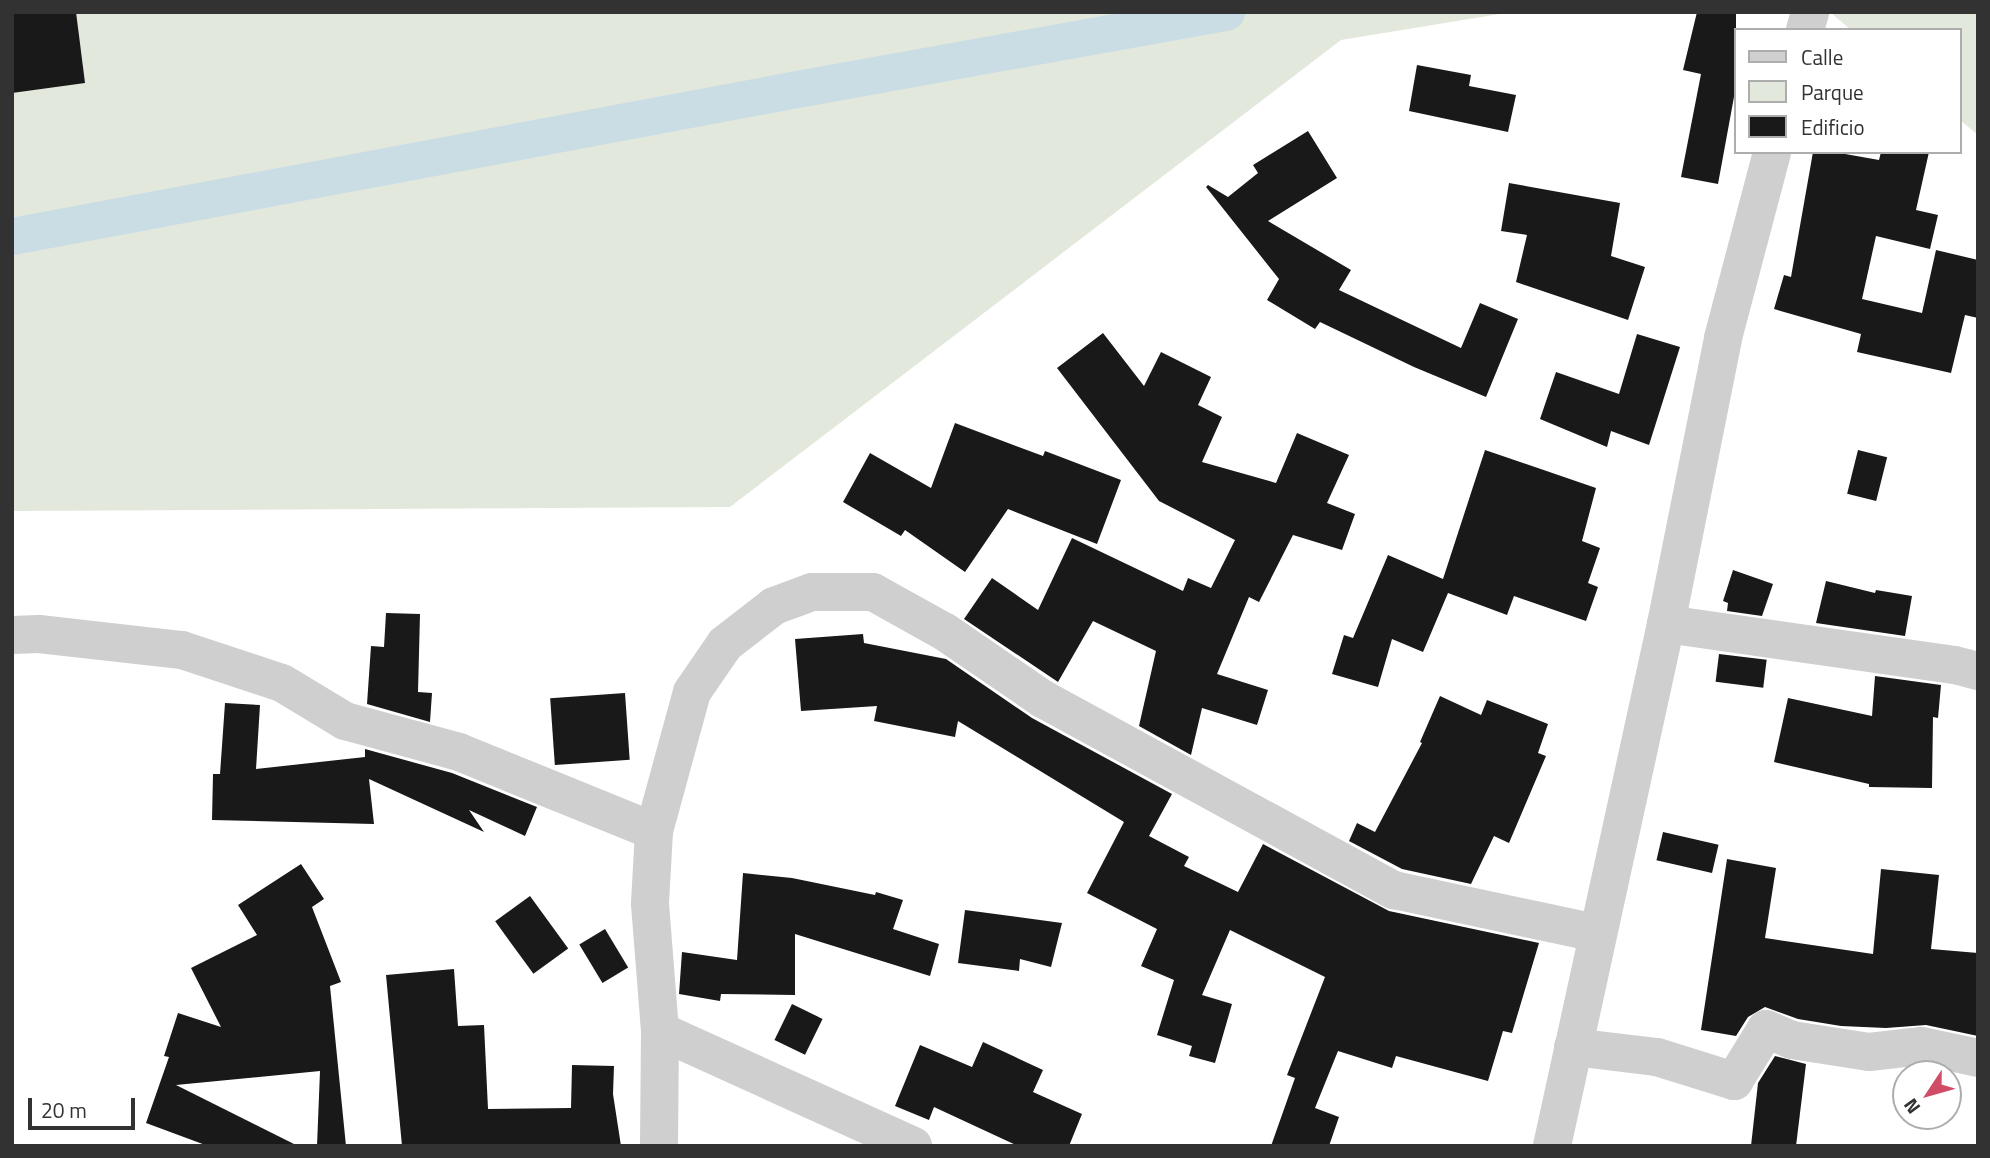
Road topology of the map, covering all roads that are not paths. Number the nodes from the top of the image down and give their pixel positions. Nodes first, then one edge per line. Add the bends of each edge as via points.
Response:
1 (1771, 154) edge
2 (1666, 624) junction
3 (12, 635) edge
4 (1978, 671) edge
5 (654, 831) junction
6 (1597, 933) junction
7 (660, 1031) junction
8 (1573, 1047) junction
9 (1978, 1058) edge
10 (659, 1146) edge
11 (913, 1146) edge
12 (1552, 1146) edge

1 - 2 street via 1723,338
2 - 4 street
2 - 6 street
3 - 5 street via 182,650 282,683 345,721 458,752
5 - 6 street via 692,692 725,644 774,606 812,592 873,592 945,632 1043,699 1394,890
5 - 7 street via 650,903
6 - 8 street
7 - 10 street
7 - 11 street
8 - 9 street via 1657,1057 1734,1081 1766,1029 1792,1040 1869,1052 1922,1046
8 - 12 street

